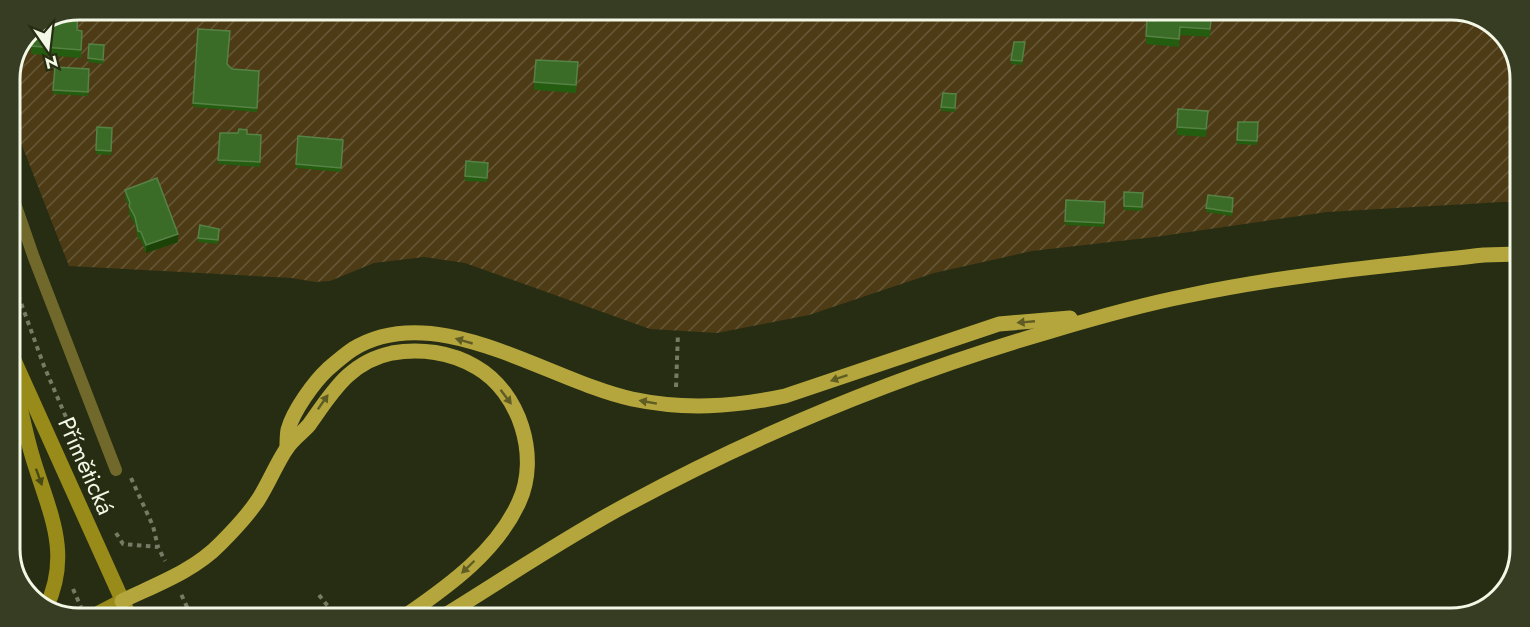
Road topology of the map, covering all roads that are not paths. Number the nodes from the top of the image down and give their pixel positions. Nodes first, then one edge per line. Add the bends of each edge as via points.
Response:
1 (20, 218) edge
2 (1510, 254) edge
3 (1105, 315) junction
4 (20, 373) edge
5 (20, 405) edge
6 (287, 448) junction
7 (116, 471) dead end
8 (49, 600) edge
9 (125, 607) edge
10 (417, 608) edge
11 (457, 608) edge

1 - 7 lane
2 - 3 main road via 1240,285
3 -> 6 main road via 999,324 785,396 693,407 629,398 438,333 400,333 354,349 322,375 288,429
3 - 11 main road via 912,375 755,439 571,536
4 - 9 main road, Přímětická
5 -> 8 main road via 34,463 56,526 57,566
6 - 9 main road via 258,501 218,546
6 -> 10 main road via 342,379 389,354 410,350 446,354 476,367 505,396 520,420 527,448 527,471 520,500 510,520 468,568

